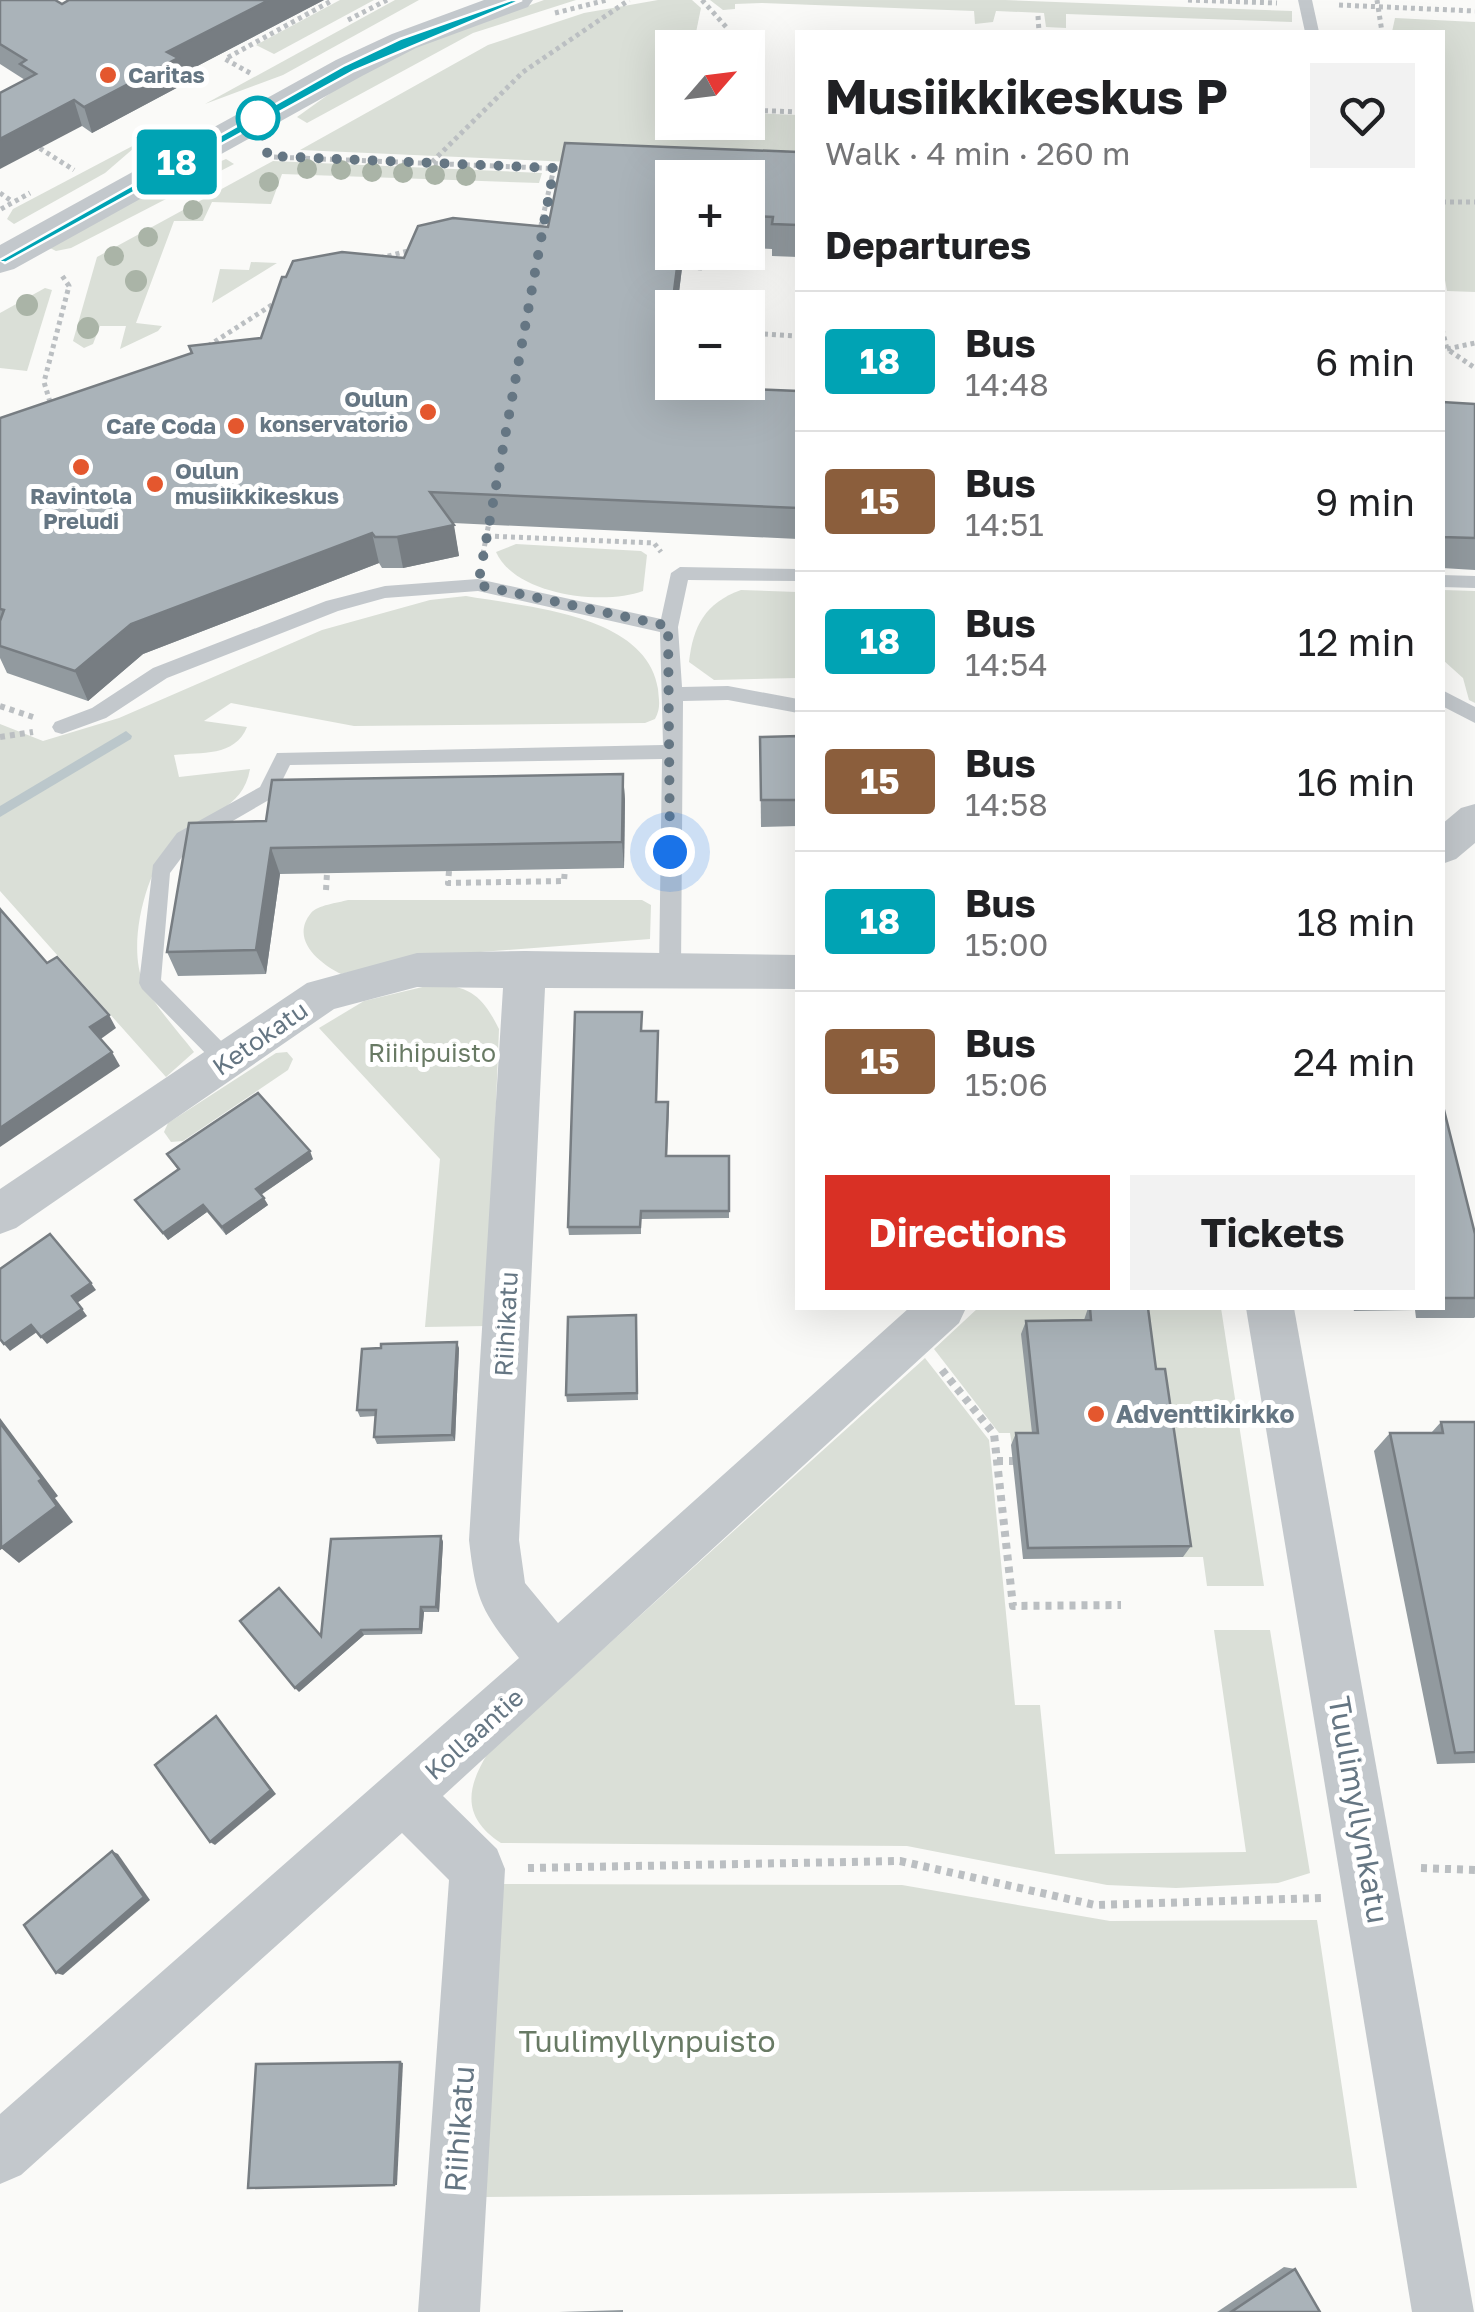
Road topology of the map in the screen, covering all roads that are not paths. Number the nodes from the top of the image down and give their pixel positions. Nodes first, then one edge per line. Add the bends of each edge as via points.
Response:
1 (437, 0) edge
2 (516, 0) edge
3 (1297, 2) edge
4 (1311, 30) edge
5 (0, 240) edge
6 (0, 260) edge
7 (795, 575) edge
8 (1445, 581) edge
9 (1475, 582) edge
10 (668, 626) junction
11 (672, 694) junction
12 (1445, 699) edge
13 (795, 705) edge
14 (1475, 716) edge
15 (62, 727) dead end
16 (671, 752) junction
17 (1475, 819) edge
18 (1445, 845) edge
19 (525, 968) junction
20 (670, 970) junction
21 (795, 972) edge
22 (228, 1060) junction
23 (0, 1214) edge
24 (1270, 1310) edge
25 (930, 1319) edge
26 (555, 1661) junction
27 (404, 1796) junction
28 (0, 2154) edge
29 (449, 2312) edge
30 (1443, 2312) edge

1 - 5 street
2 - 6 street via 349,68
3 - 4 lane
7 - 10 lane via 680,572
8 - 9 lane
10 - 11 lane
10 - 15 lane via 478,585 385,592 160,673 99,714
11 - 13 lane via 728,693
11 - 16 lane
12 - 14 lane
16 - 20 lane
16 - 22 lane via 284,758 267,792 184,839 160,871 150,983
17 - 18 street
19 - 20 street, Ketokatu
19 - 22 street, Ketokatu via 417,970 322,995
19 - 26 street, Riihikatu via 494,1540 501,1594
20 - 21 street, Ketokatu
22 - 23 street, Ketokatu
24 - 30 street, Tuulimyllynkatu
25 - 26 street, Kollaantie
26 - 27 street, Kollaantie
27 - 28 street, Kollaantie
27 - 29 street, Riihikatu via 477,1869

